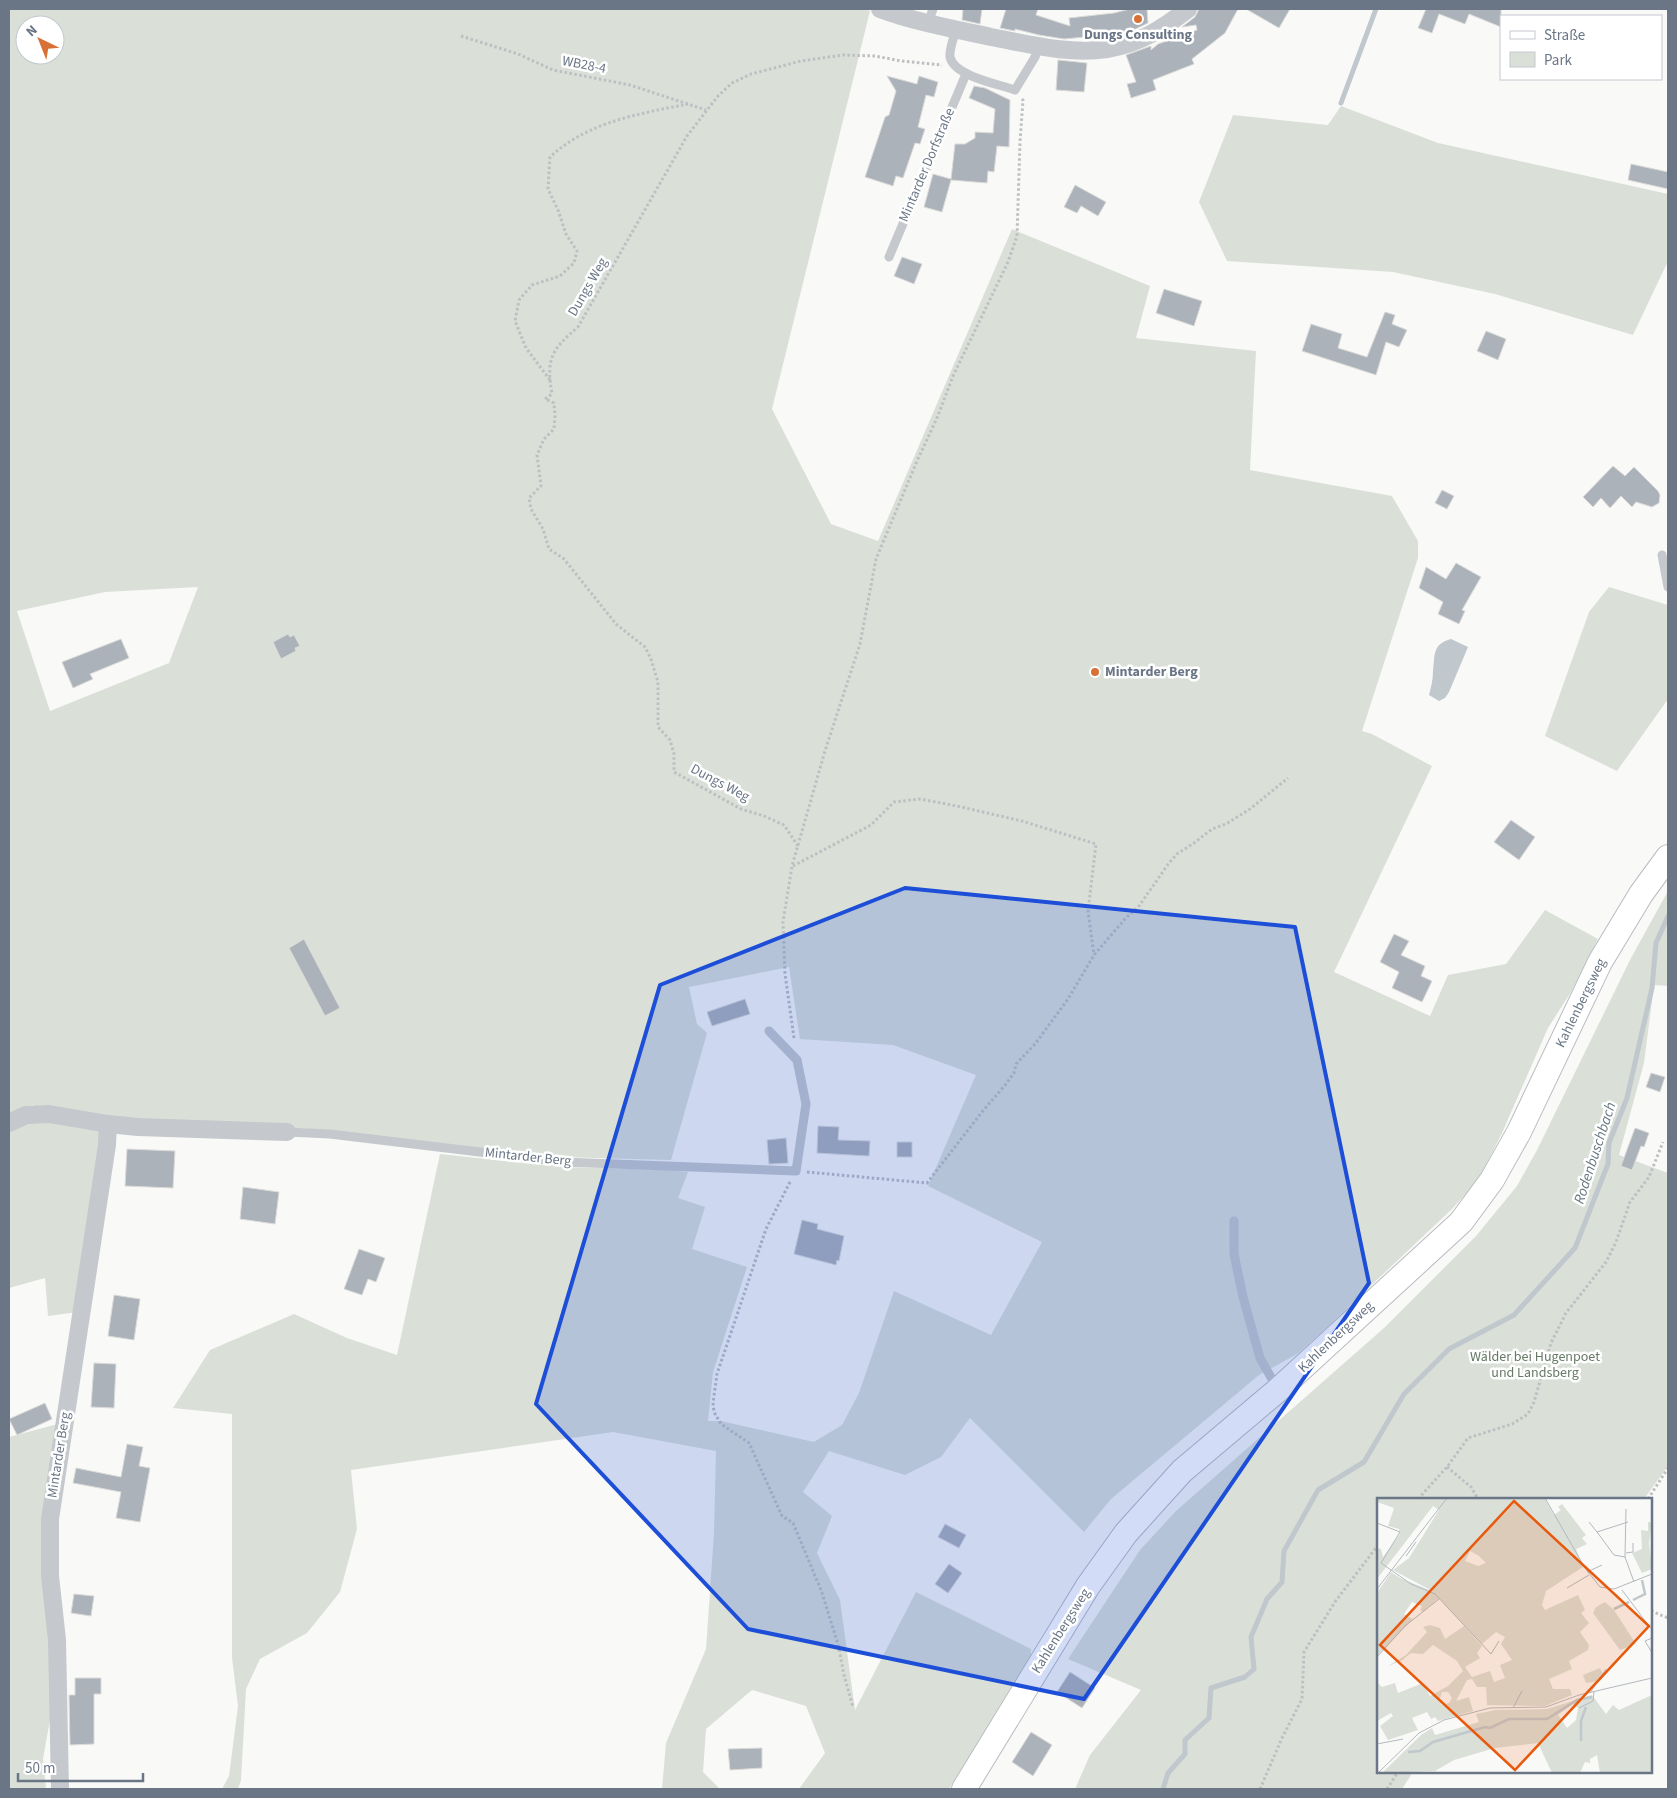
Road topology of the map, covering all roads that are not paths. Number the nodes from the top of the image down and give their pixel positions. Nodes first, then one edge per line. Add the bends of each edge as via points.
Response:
1 (880, 9) edge
2 (1188, 9) edge
3 (931, 16) edge
4 (956, 30) junction
5 (1039, 46) junction
6 (966, 74) junction
7 (889, 257) dead end
8 (1662, 555) dead end
9 (1668, 586) edge
10 (1668, 857) edge
11 (769, 1031) dead end
12 (9, 1123) edge
13 (108, 1124) junction
14 (287, 1132) joint
15 (1234, 1221) dead end
16 (1278, 1390) junction
17 (60, 1789) edge
18 (964, 1789) edge

1 - 3 street
2 - 5 street via 1159,31 1127,44 1088,51
3 - 4 street
4 - 5 street
4 - 6 lane via 950,55 954,67
5 - 6 lane via 1015,90
6 - 7 lane, Mintarder Dorfstraße
8 - 9 lane
10 - 16 street, Kahlenbergsweg via 1641,894 1600,962 1519,1132 1492,1180 1461,1222
11 - 14 lane, Mintarder Berg via 797,1060 806,1104 796,1171 563,1162 330,1134
12 - 13 street, Mintarder Berg via 26,1116 49,1114
13 - 14 street, Mintarder Berg
13 - 17 street, Mintarder Berg via 50,1519 50,1576 58,1640
15 - 16 lane via 1234,1254 1243,1296 1260,1358
16 - 18 street, Kahlenbergsweg via 1182,1471 1126,1533 1088,1586

